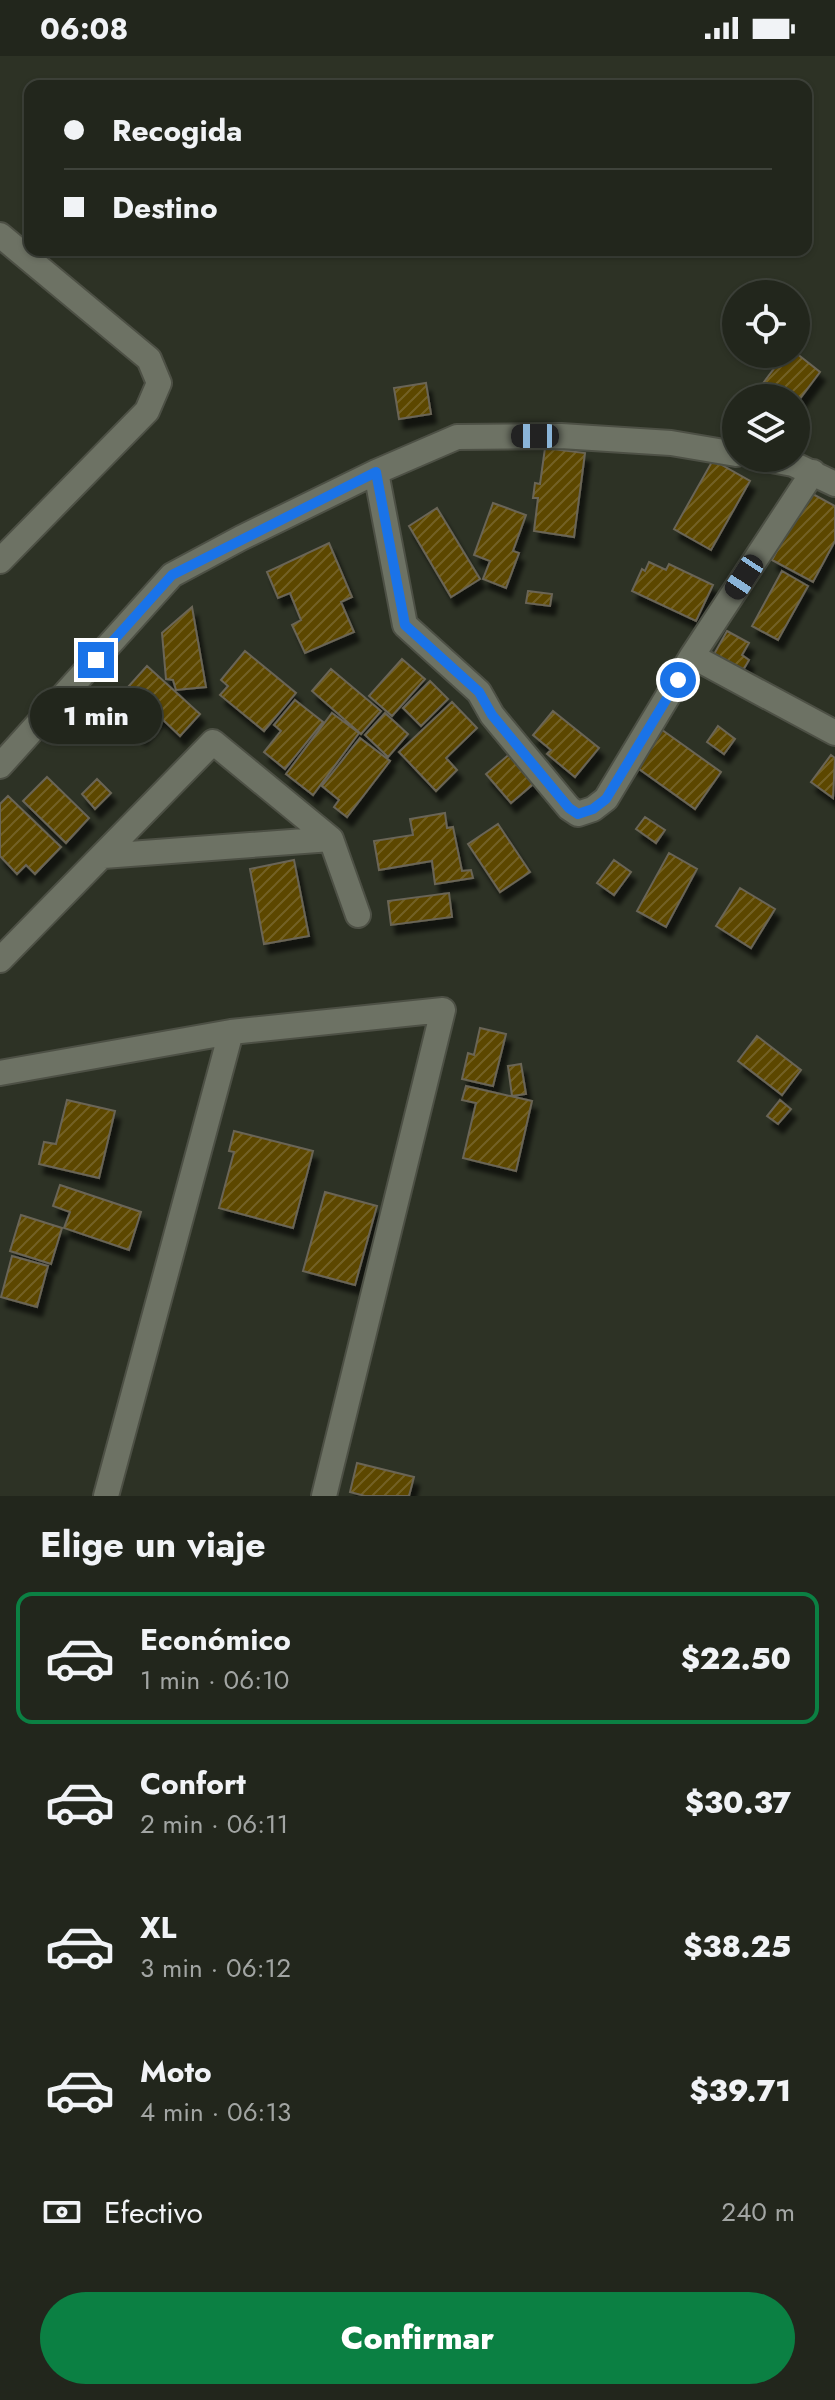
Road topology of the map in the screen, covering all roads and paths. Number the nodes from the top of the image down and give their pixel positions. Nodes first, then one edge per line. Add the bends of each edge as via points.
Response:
1 (0, 235) edge
2 (24, 255) edge
3 (25, 256) edge
4 (722, 452) edge
5 (810, 471) edge
6 (376, 472) junction
7 (813, 472) junction
8 (835, 484) edge
9 (0, 561) edge
10 (692, 656) junction
11 (835, 733) edge
12 (0, 766) edge
13 (331, 839) junction
14 (103, 856) junction
15 (358, 915) dead end
16 (0, 960) edge
17 (231, 1032) junction
18 (0, 1073) edge
19 (106, 1496) edge
20 (324, 1496) edge

1 - 2 street
3 - 9 street via 149,359 159,383 147,411
4 - 6 street via 561,436 457,437
5 - 7 street
6 - 10 street via 405,625 479,692 492,715 578,814 606,799
6 - 12 street via 172,575
7 - 8 street
7 - 10 street
10 - 11 street
13 - 14 street
13 - 14 street via 213,742
13 - 15 street
14 - 16 street
17 - 18 street
17 - 19 street
17 - 20 street via 443,1010

